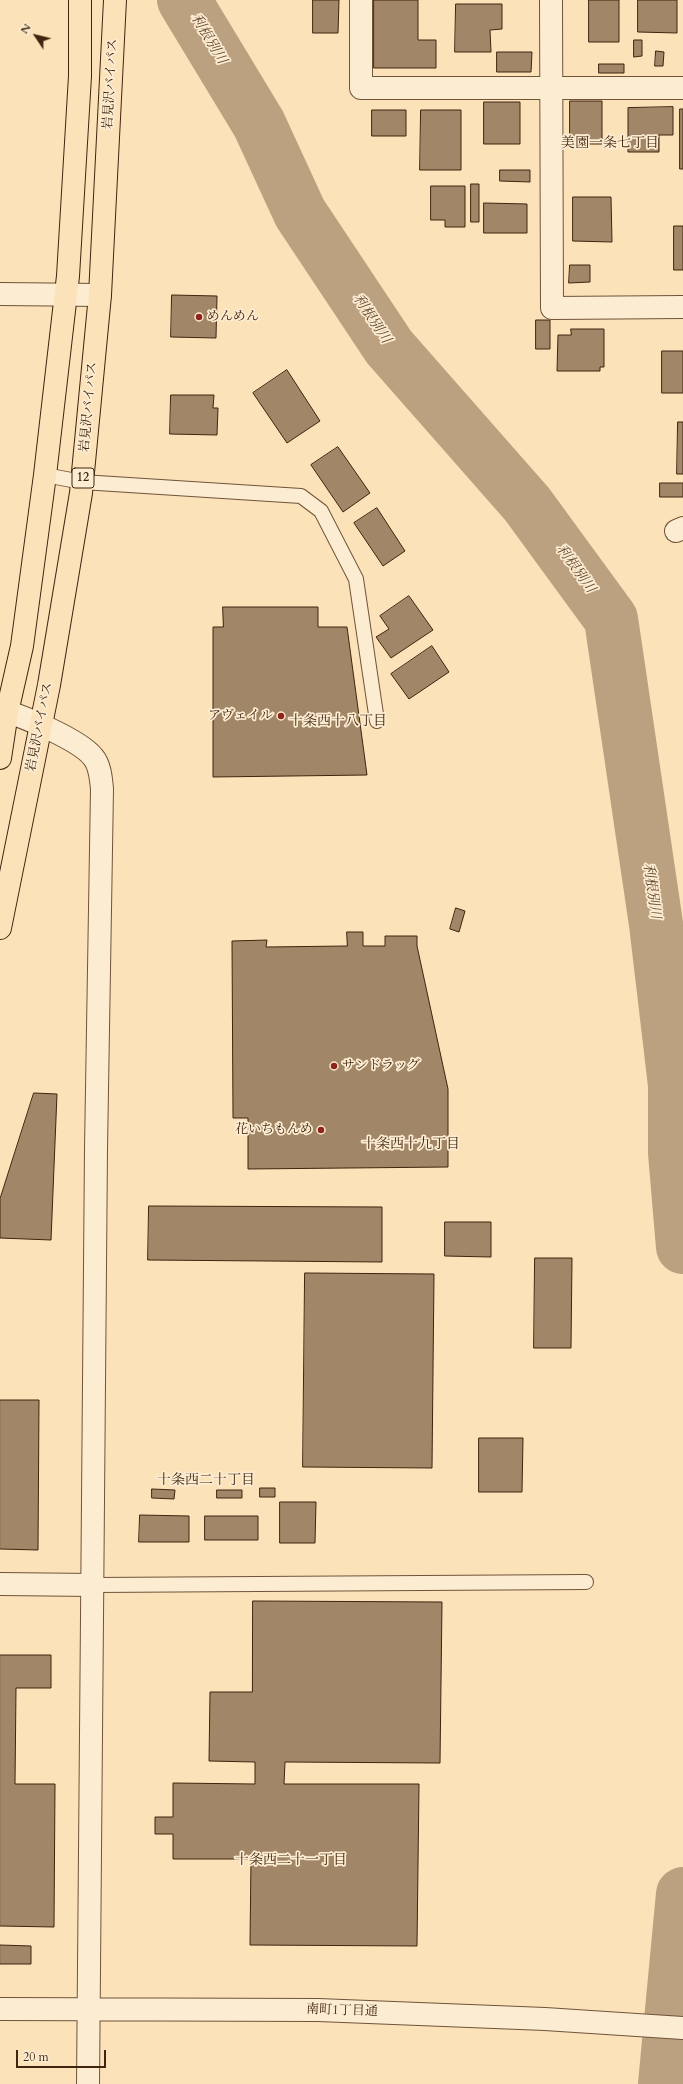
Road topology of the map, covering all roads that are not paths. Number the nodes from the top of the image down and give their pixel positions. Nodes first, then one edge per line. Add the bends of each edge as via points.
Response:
1 (80, 0) edge
2 (115, 0) edge
3 (361, 0) edge
4 (551, 0) edge
5 (551, 87) junction
6 (683, 88) edge
7 (0, 294) edge
8 (66, 294) junction
9 (100, 295) junction
10 (683, 307) edge
11 (45, 475) junction
12 (82, 482) junction
13 (4, 711) edge
14 (377, 721) dead end
15 (40, 725) junction
16 (0, 758) edge
17 (0, 928) edge
18 (586, 1582) dead end
19 (0, 1584) edge
20 (94, 1585) junction
21 (0, 2008) edge
22 (88, 2009) junction
23 (683, 2028) edge
24 (88, 2084) edge

1 - 8 highway via 80,76
2 - 9 highway, 岩見沢バイパス / 12
3 - 5 street via 361,88
4 - 5 street
5 - 6 street
5 - 10 street via 552,308
7 - 8 street
8 - 9 street
8 - 11 highway
9 - 12 highway, 岩見沢バイパス / 12
11 - 12 lane
11 - 13 highway via 22,646
12 - 14 lane via 301,496 321,511 356,579
12 - 15 highway, 岩見沢バイパス / 12
13 - 15 street
13 - 16 highway
15 - 17 highway, 岩見沢バイパス / 12
15 - 20 street via 81,746 94,757 102,789 96,1156
18 - 20 lane
19 - 20 street
20 - 22 street
21 - 22 street, 南町1丁目通
22 - 23 street, 南町1丁目通 via 318,2010 545,2019
22 - 24 street

